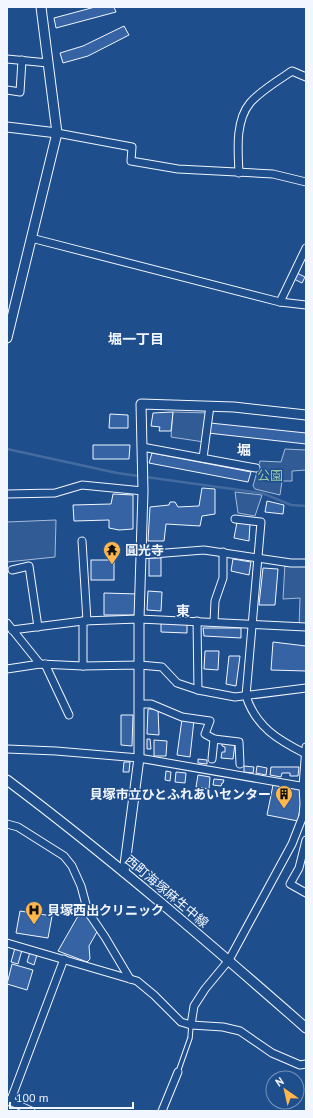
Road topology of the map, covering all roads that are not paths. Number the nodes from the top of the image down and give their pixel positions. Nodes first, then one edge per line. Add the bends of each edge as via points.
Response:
1 (41, 7) edge
2 (7, 59) edge
3 (22, 60) junction
4 (48, 63) junction
5 (306, 77) edge
6 (7, 90) edge
7 (7, 127) edge
8 (57, 133) junction
9 (238, 173) junction
10 (306, 182) edge
11 (31, 238) junction
12 (306, 248) edge
13 (280, 302) junction
14 (306, 305) edge
15 (7, 338) edge
16 (210, 406) junction
17 (306, 415) edge
18 (142, 447) junction
19 (203, 458) junction
20 (256, 468) dead end
21 (143, 490) junction
22 (7, 494) edge
23 (235, 519) dead end
24 (82, 541) dead end
25 (223, 552) junction
26 (140, 554) junction
27 (258, 558) junction
28 (306, 563) edge
29 (12, 570) dead end
30 (139, 619) junction
31 (85, 621) junction
32 (197, 621) junction
33 (214, 622) junction
34 (7, 623) edge
35 (253, 624) junction
36 (38, 627) junction
37 (306, 627) edge
38 (12, 630) junction
39 (42, 664) junction
40 (140, 664) junction
41 (83, 666) junction
42 (7, 669) edge
43 (306, 688) edge
44 (198, 690) junction
45 (246, 696) junction
46 (140, 704) junction
47 (68, 715) dead end
48 (214, 739) junction
49 (7, 749) edge
50 (306, 752) edge
51 (139, 758) junction
52 (212, 759) dead end
53 (240, 764) dead end
54 (7, 780) edge
55 (304, 786) edge
56 (7, 824) edge
57 (297, 833) junction
58 (306, 840) edge
59 (124, 872) junction
60 (306, 893) edge
61 (7, 943) edge
62 (64, 959) junction
63 (229, 960) junction
64 (130, 979) junction
65 (191, 1025) junction
66 (306, 1028) edge
67 (306, 1064) edge
68 (178, 1072) joint
69 (9, 1101) edge
70 (31, 1111) edge
71 (162, 1111) edge

1 - 4 street
2 - 3 street
3 - 4 street
3 - 6 street via 20,92
4 - 8 street
5 - 9 street via 292,71 249,104 241,120
7 - 8 street
8 - 9 street via 132,147 131,161 178,170
8 - 11 street
9 - 10 street via 273,174
11 - 13 street
11 - 15 street
12 - 13 street
13 - 14 street
16 - 17 street
16 - 18 street via 141,404
16 - 19 street
18 - 19 street
18 - 21 street
19 - 20 street
21 - 22 street via 82,485 56,494
21 - 26 street
23 - 27 street via 261,522
24 - 31 street
25 - 26 street via 204,550
25 - 27 street
25 - 33 street via 223,578 215,601
26 - 30 street
27 - 28 street
27 - 35 street
29 - 36 street via 29,566
30 - 31 street
30 - 32 street
30 - 40 street
31 - 36 street
31 - 41 street
32 - 33 street
32 - 44 street
33 - 35 street
34 - 38 street
35 - 37 street
35 - 45 street
36 - 38 street
38 - 39 street
39 - 41 street
39 - 42 street
39 - 47 street
40 - 41 street
40 - 44 street via 162,667 177,683
40 - 46 street
43 - 45 street
44 - 45 street via 234,697
45 - 50 street via 249,706 269,733
46 - 48 street via 151,704 182,717 210,721 205,734
46 - 51 street
48 - 52 street
48 - 53 street via 239,742
49 - 51 street
50 - 55 street
51 - 55 street
51 - 59 street
54 - 59 street, 西町海塚麻生中線
55 - 57 street via 304,804
56 - 64 street via 18,827 64,856 72,866 88,912
57 - 58 street
57 - 63 street
58 - 60 street via 299,868 290,884
59 - 63 street, 西町海塚麻生中線
61 - 62 street
62 - 64 street
62 - 69 street
63 - 65 street via 194,1006
63 - 66 street, 西町海塚麻生中線
64 - 65 street via 137,981 154,995 181,1022
65 - 67 street via 240,1031 272,1053 300,1065
65 - 68 lane via 190,1038
68 - 71 street
69 - 70 street

